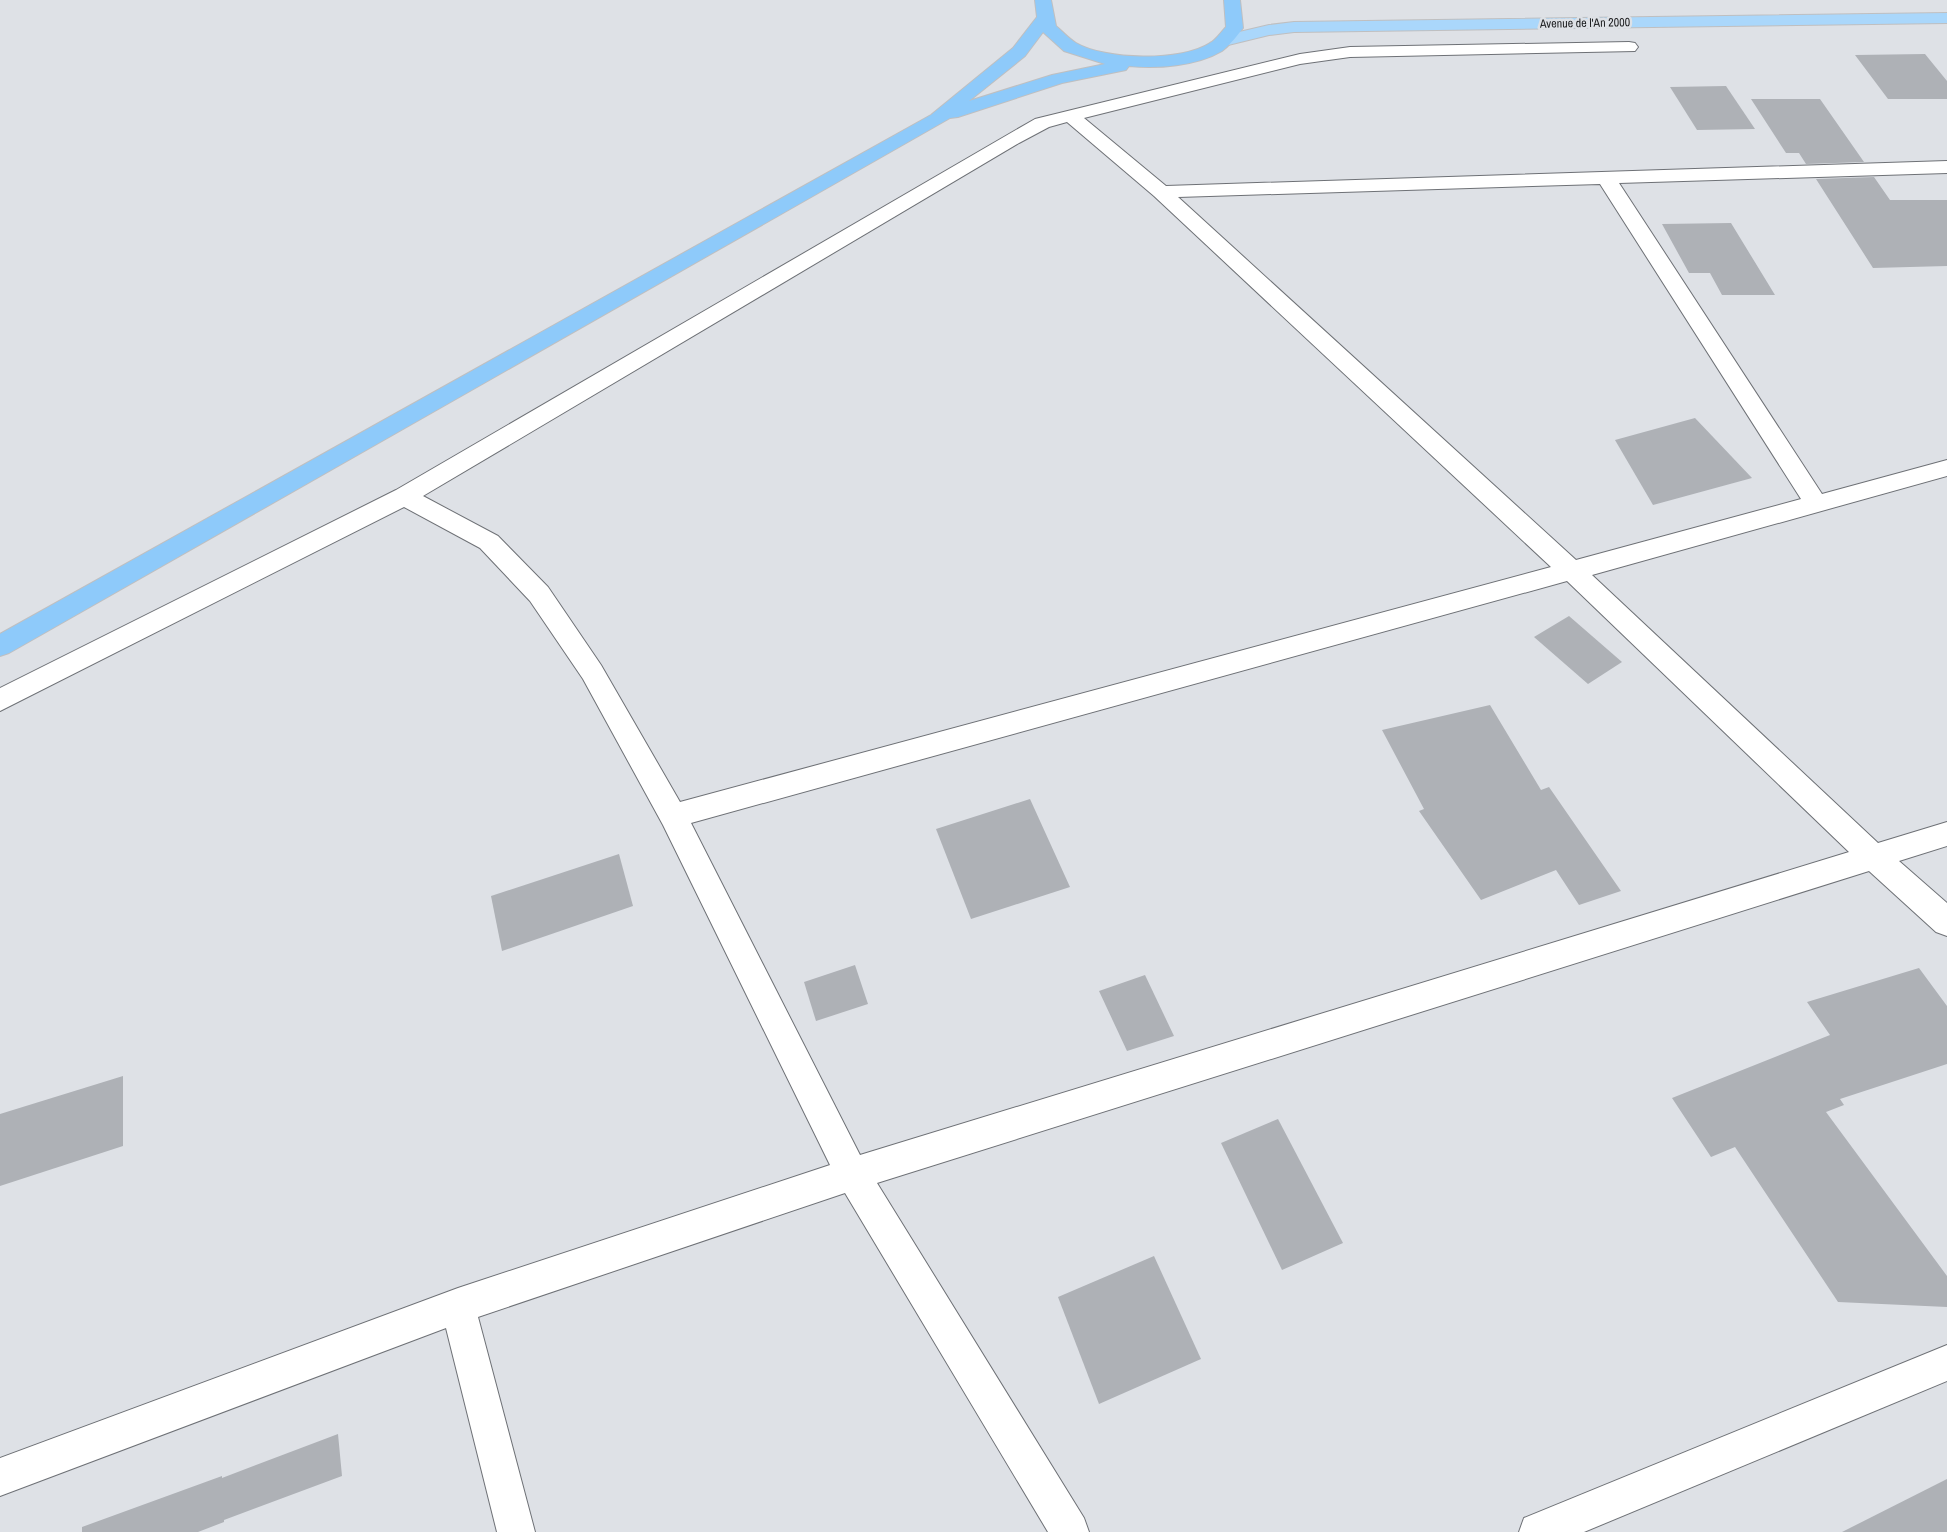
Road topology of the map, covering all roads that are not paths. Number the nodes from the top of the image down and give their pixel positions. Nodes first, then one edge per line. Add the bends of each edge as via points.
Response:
1 (1043, 0) edge
2 (1232, 0) edge
3 (1947, 18) edge
4 (1043, 21) junction
5 (1224, 41) junction
6 (1629, 47) dead end
7 (1138, 63) junction
8 (1070, 116) junction
9 (937, 119) junction
10 (1947, 167) edge
11 (1605, 177) junction
12 (1161, 192) junction
13 (1947, 468) edge
14 (404, 496) junction
15 (1816, 504) junction
16 (1571, 570) junction
17 (0, 646) edge
18 (0, 700) edge
19 (673, 816) junction
20 (1947, 834) edge
21 (1875, 858) junction
22 (1947, 922) edge
23 (852, 1174) junction
24 (458, 1306) junction
25 (1947, 1363) edge
26 (0, 1477) edge
27 (516, 1532) edge
28 (1070, 1532) edge
29 (1538, 1532) edge

1 - 4 highway via 1040,10
2 - 5 highway via 1237,21
3 - 5 main road, Avenue de l'An 2000 via 1294,27
4 - 7 highway via 1052,34 1067,45 1112,60
4 - 9 highway via 1019,52
5 - 7 highway via 1213,49 1179,60
6 - 8 street via 1350,52 1300,60
7 - 9 highway via 1058,79
8 - 12 street
8 - 14 street via 1042,124 1012,139
9 - 17 highway
10 - 11 street
11 - 12 street
11 - 15 street
12 - 16 street
13 - 15 street
14 - 18 street
14 - 19 street via 489,542 539,594 592,672
15 - 16 street
16 - 19 street
16 - 21 street
19 - 23 street
20 - 21 street
21 - 22 street
21 - 23 street
23 - 24 street
23 - 28 street
24 - 26 street
24 - 27 street
25 - 29 street

